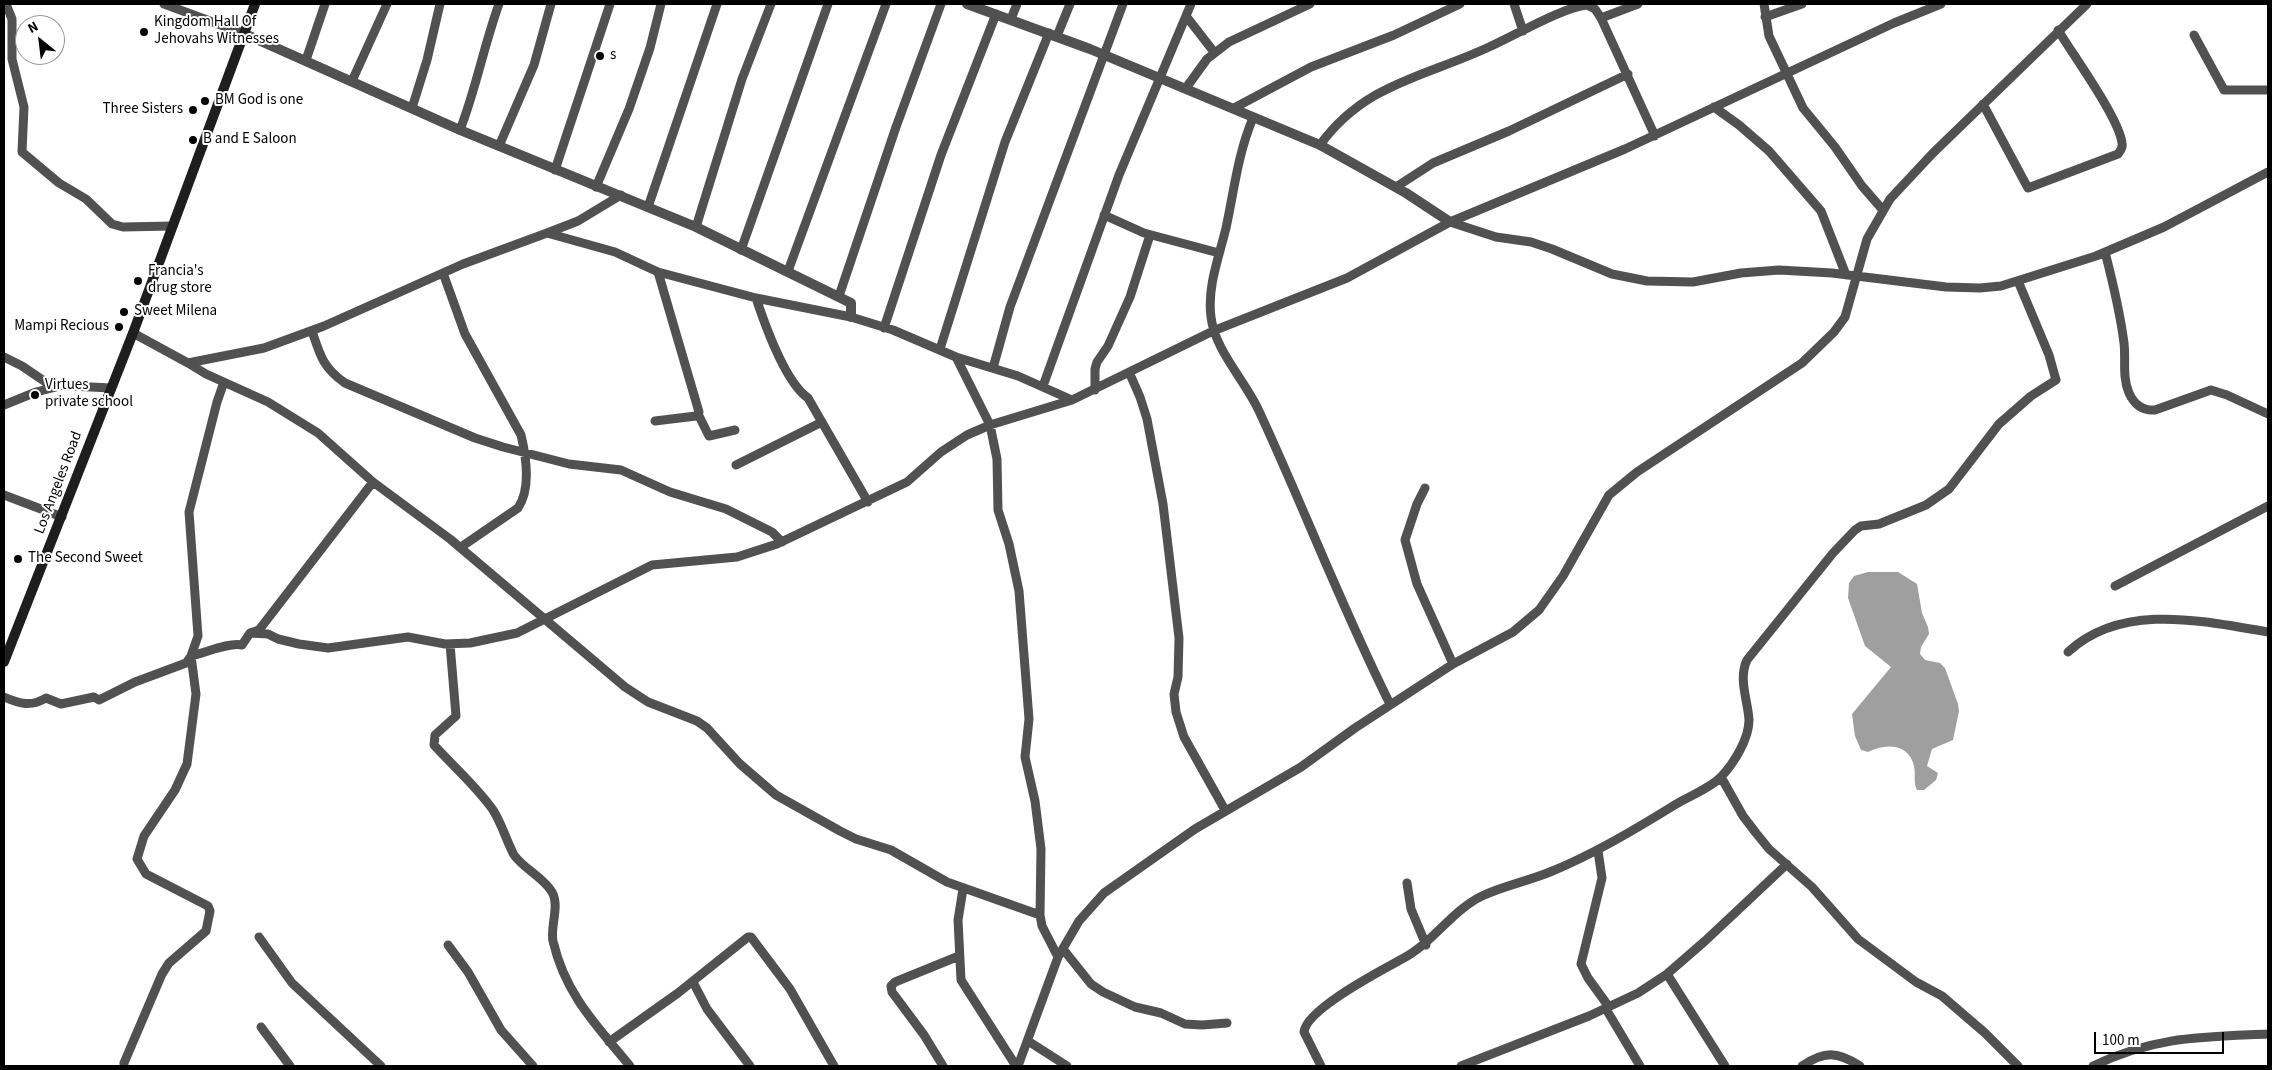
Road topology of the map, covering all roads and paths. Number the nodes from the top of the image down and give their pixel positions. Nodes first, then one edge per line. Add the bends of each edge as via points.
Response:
1 (6, 4) edge
2 (255, 4) edge
3 (325, 4) edge
4 (387, 4) edge
5 (440, 4) edge
6 (499, 4) edge
7 (550, 4) edge
8 (610, 4) edge
9 (661, 4) edge
10 (717, 4) edge
11 (771, 4) edge
12 (828, 4) edge
13 (886, 4) edge
14 (941, 4) edge
15 (968, 4) edge
16 (1017, 4) edge
17 (1070, 4) edge
18 (1123, 4) edge
19 (1191, 4) edge
20 (1310, 4) edge
21 (1460, 4) edge
22 (1514, 4) edge
23 (1638, 4) edge
24 (1764, 4) edge
25 (1802, 4) edge
26 (1941, 4) edge
27 (2087, 4) edge
28 (169, 5) edge
29 (996, 14) junction
30 (1186, 16) junction
31 (1765, 17) junction
32 (1601, 18) junction
33 (1011, 19) junction
34 (2058, 30) junction
35 (1523, 31) junction
36 (245, 34) junction
37 (1053, 35) junction
38 (2194, 35) dead end
39 (1214, 52) junction
40 (1103, 55) junction
41 (306, 60) junction
42 (1786, 73) junction
43 (1628, 74) junction
44 (1160, 78) junction
45 (352, 81) junction
46 (1186, 88) junction
47 (2268, 90) edge
48 (1984, 104) junction
49 (1714, 107) junction
50 (412, 108) junction
51 (1234, 108) junction
52 (1253, 118) junction
53 (460, 130) junction
54 (1655, 136) junction
55 (1320, 145) junction
56 (499, 146) junction
57 (555, 170) junction
58 (2268, 172) edge
59 (596, 187) junction
60 (1396, 187) junction
61 (621, 195) junction
62 (648, 207) junction
63 (1882, 209) junction
64 (1104, 215) junction
65 (1450, 222) junction
66 (173, 226) junction
67 (696, 228) junction
68 (547, 232) junction
69 (1150, 235) junction
70 (741, 250) junction
71 (2105, 252) junction
72 (1219, 253) junction
73 (788, 271) junction
74 (658, 272) junction
75 (443, 273) junction
76 (1846, 275) junction
77 (1857, 277) junction
78 (2018, 281) junction
79 (839, 296) junction
80 (756, 298) junction
81 (851, 317) junction
82 (884, 328) junction
83 (312, 331) junction
84 (1213, 331) junction
85 (133, 333) junction
86 (940, 349) junction
87 (4, 357) edge
88 (956, 357) junction
89 (188, 363) junction
90 (993, 368) junction
91 (1129, 372) junction
92 (224, 382) junction
93 (56, 386) junction
94 (1043, 386) junction
95 (111, 388) junction
96 (1095, 390) junction
97 (1072, 400) junction
98 (4, 405) edge
99 (698, 414) junction
100 (2268, 414) edge
101 (655, 420) dead end
102 (822, 422) junction
103 (990, 425) junction
104 (735, 430) dead end
105 (525, 452) junction
106 (736, 465) dead end
107 (373, 482) junction
108 (1425, 488) dead end
109 (4, 495) edge
110 (868, 502) junction
111 (2268, 506) edge
112 (62, 517) junction
113 (782, 542) junction
114 (461, 547) junction
115 (2115, 586) dead end
116 (546, 619) junction
117 (2268, 632) edge
118 (250, 633) junction
119 (450, 644) junction
120 (2068, 652) dead end
121 (191, 656) junction
122 (4, 662) edge
123 (1453, 664) junction
124 (4, 697) edge
125 (1390, 704) junction
126 (1720, 777) junction
127 (1225, 810) junction
128 (1598, 851) junction
129 (1787, 864) junction
130 (1407, 883) dead end
131 (964, 889) junction
132 (1040, 915) junction
133 (259, 937) dead end
134 (448, 945) dead end
135 (1426, 945) junction
136 (1063, 949) junction
137 (959, 956) junction
138 (1058, 957) junction
139 (1667, 974) junction
140 (693, 982) junction
141 (1608, 1008) junction
142 (1227, 1023) dead end
143 (261, 1027) dead end
144 (2268, 1034) edge
145 (1028, 1041) junction
146 (609, 1042) junction
147 (124, 1066) edge
148 (290, 1066) edge
149 (381, 1066) edge
150 (532, 1066) edge
151 (630, 1066) edge
152 (750, 1066) edge
153 (834, 1066) edge
154 (943, 1066) edge
155 (1017, 1066) edge
156 (1067, 1066) edge
157 (1321, 1066) edge
158 (1462, 1066) edge
159 (1640, 1066) edge
160 (1725, 1066) edge
161 (1802, 1066) edge
162 (1860, 1066) edge
163 (2018, 1066) edge
164 (2093, 1066) edge

1 - 66 street via 12,18 12,59 24,107 22,152 59,183 86,199 112,224 123,227
2 - 36 main road, Los Angeles Road
3 - 41 street
4 - 45 street
5 - 50 street
6 - 53 street
7 - 56 street via 534,65
8 - 57 street
9 - 59 street via 629,109
10 - 62 street
11 - 67 street via 742,79
12 - 70 street
13 - 73 street
14 - 79 street
15 - 29 street
16 - 33 street
17 - 37 street
18 - 40 street
19 - 30 street
20 - 39 street
21 - 51 street via 1394,35 1311,66
22 - 35 street
23 - 32 street
24 - 31 street
25 - 31 street
26 - 42 street
27 - 34 street
28 - 36 street
29 - 33 street
29 - 82 street via 941,155
30 - 39 street
30 - 44 street
31 - 42 street via 1769,36
32 - 35 street via 1592,5 1582,5
32 - 43 street
33 - 37 street
34 - 48 street
34 - 48 street via 2104,103 2119,134 2122,144 2118,154 2028,188
35 - 55 street via 1380,92 1348,112
36 - 41 street
36 - 66 main road, Los Angeles Road
37 - 40 street
37 - 86 street via 1002,151
38 - 47 street via 2224,90
39 - 46 street
40 - 44 street
40 - 90 street via 1010,307
41 - 45 street
42 - 49 street
42 - 63 street via 1804,108
43 - 54 street
43 - 60 street via 1479,145 1433,163
44 - 46 street
44 - 64 street
45 - 50 street
46 - 51 street
48 - 63 street via 1926,160
49 - 54 street
49 - 76 street via 1769,151 1821,211
50 - 53 street
51 - 52 street
52 - 55 street
52 - 72 street via 1239,161
53 - 56 street
54 - 65 street
55 - 60 street
56 - 57 street
57 - 59 street
58 - 71 street via 2172,223
59 - 61 street
60 - 65 street
61 - 62 street
61 - 68 street via 599,210
62 - 67 street
63 - 77 street via 1867,239
64 - 69 street
64 - 94 street
65 - 76 street via 1496,237 1552,248 1612,274 1647,281 1693,282 1779,270
65 - 84 street via 1347,278
66 - 85 main road, Los Angeles Road
67 - 70 street
68 - 74 street via 615,252
68 - 75 street
69 - 72 street
69 - 96 street via 1130,297 1094,369
70 - 73 street
71 - 78 street
71 - 100 street via 2121,324 2125,379 2134,402 2147,411 2155,410 2212,390
72 - 84 street via 1211,302
73 - 79 street
74 - 80 street
74 - 99 street
75 - 83 street
75 - 105 street via 465,334 521,435
76 - 77 street
77 - 78 street via 1980,288
77 - 123 street via 1845,317 1821,346 1768,387 1615,489 1539,610 1513,632
78 - 126 street via 2056,380 2031,396 1999,424 1940,497 1880,524 1858,528 1833,553 1747,660 1744,692 1748,734
79 - 81 street via 851,303
80 - 81 street
80 - 102 street via 789,377 800,393 808,398
81 - 82 street
82 - 86 street
83 - 89 street via 264,348
83 - 105 street via 323,362 331,374 345,383 476,438
84 - 91 street
84 - 125 street via 1259,411
85 - 89 street
85 - 95 main road, Los Angeles Road
86 - 88 street
87 - 93 street
88 - 90 street
88 - 103 street
89 - 92 street
90 - 94 street
91 - 96 street
91 - 127 street via 1147,419 1164,513 1179,638 1174,694 1176,712 1184,736
92 - 107 street via 268,402 318,432
92 - 121 street via 216,402 189,512 198,636
93 - 95 street
93 - 98 street
94 - 97 street
95 - 112 main road, Los Angeles Road
96 - 97 street
97 - 103 street
99 - 101 street
99 - 104 street via 709,436
102 - 106 street
102 - 110 street
103 - 110 street via 949,446 906,482
103 - 132 street via 997,460 998,510 1019,591 1029,719 1025,757 1041,849
105 - 113 street via 569,464 621,470 670,492 726,509 772,532
105 - 114 street via 522,503
107 - 114 street
107 - 118 street via 259,630
108 - 123 street via 1405,540 1417,584
109 - 112 street
110 - 113 street
111 - 115 street
112 - 122 main road, Los Angeles Road
113 - 116 street via 736,557 652,564
114 - 116 street
116 - 119 street via 504,637
116 - 131 street via 625,687 648,702 707,728 740,764 776,795 856,839 891,850 926,872
117 - 120 street via 2144,619 2103,628 2082,639
118 - 119 street via 328,648 408,637
118 - 121 street via 242,645 234,643
119 - 146 street via 456,716 435,735 434,745 491,808 515,856 551,891 555,905 552,931 558,957 572,992
121 - 124 street via 186,663 135,682 100,700 94,697 61,704 46,698 36,704
121 - 147 street via 196,694 186,764 175,790 144,836 137,859 146,874 208,906 208,926 170,962 162,974
123 - 125 street
125 - 127 street via 1301,767
126 - 128 street
126 - 129 street via 1747,822 1769,849
127 - 136 street via 1104,893 1079,921
128 - 135 street via 1474,901
128 - 141 street via 1602,878 1581,964
129 - 139 street
129 - 163 street via 1858,939 1916,982 1942,996
130 - 135 street via 1411,909
131 - 132 street
131 - 137 street via 958,920
132 - 138 street
133 - 149 street via 292,983
134 - 150 street via 502,1030
135 - 157 street via 1357,983 1308,1022 1304,1032
136 - 138 street
136 - 142 street via 1091,984 1135,1007 1161,1013 1185,1024
137 - 154 street via 891,986
137 - 155 street via 961,980
138 - 145 street
139 - 141 street
139 - 160 street
140 - 146 street
140 - 152 street via 708,1009
140 - 153 street via 746,937 751,937 790,989
141 - 158 street
141 - 159 street
143 - 148 street
144 - 164 street via 2170,1039 2144,1045
145 - 155 street
145 - 156 street
146 - 151 street
161 - 162 street via 1813,1058 1831,1054

